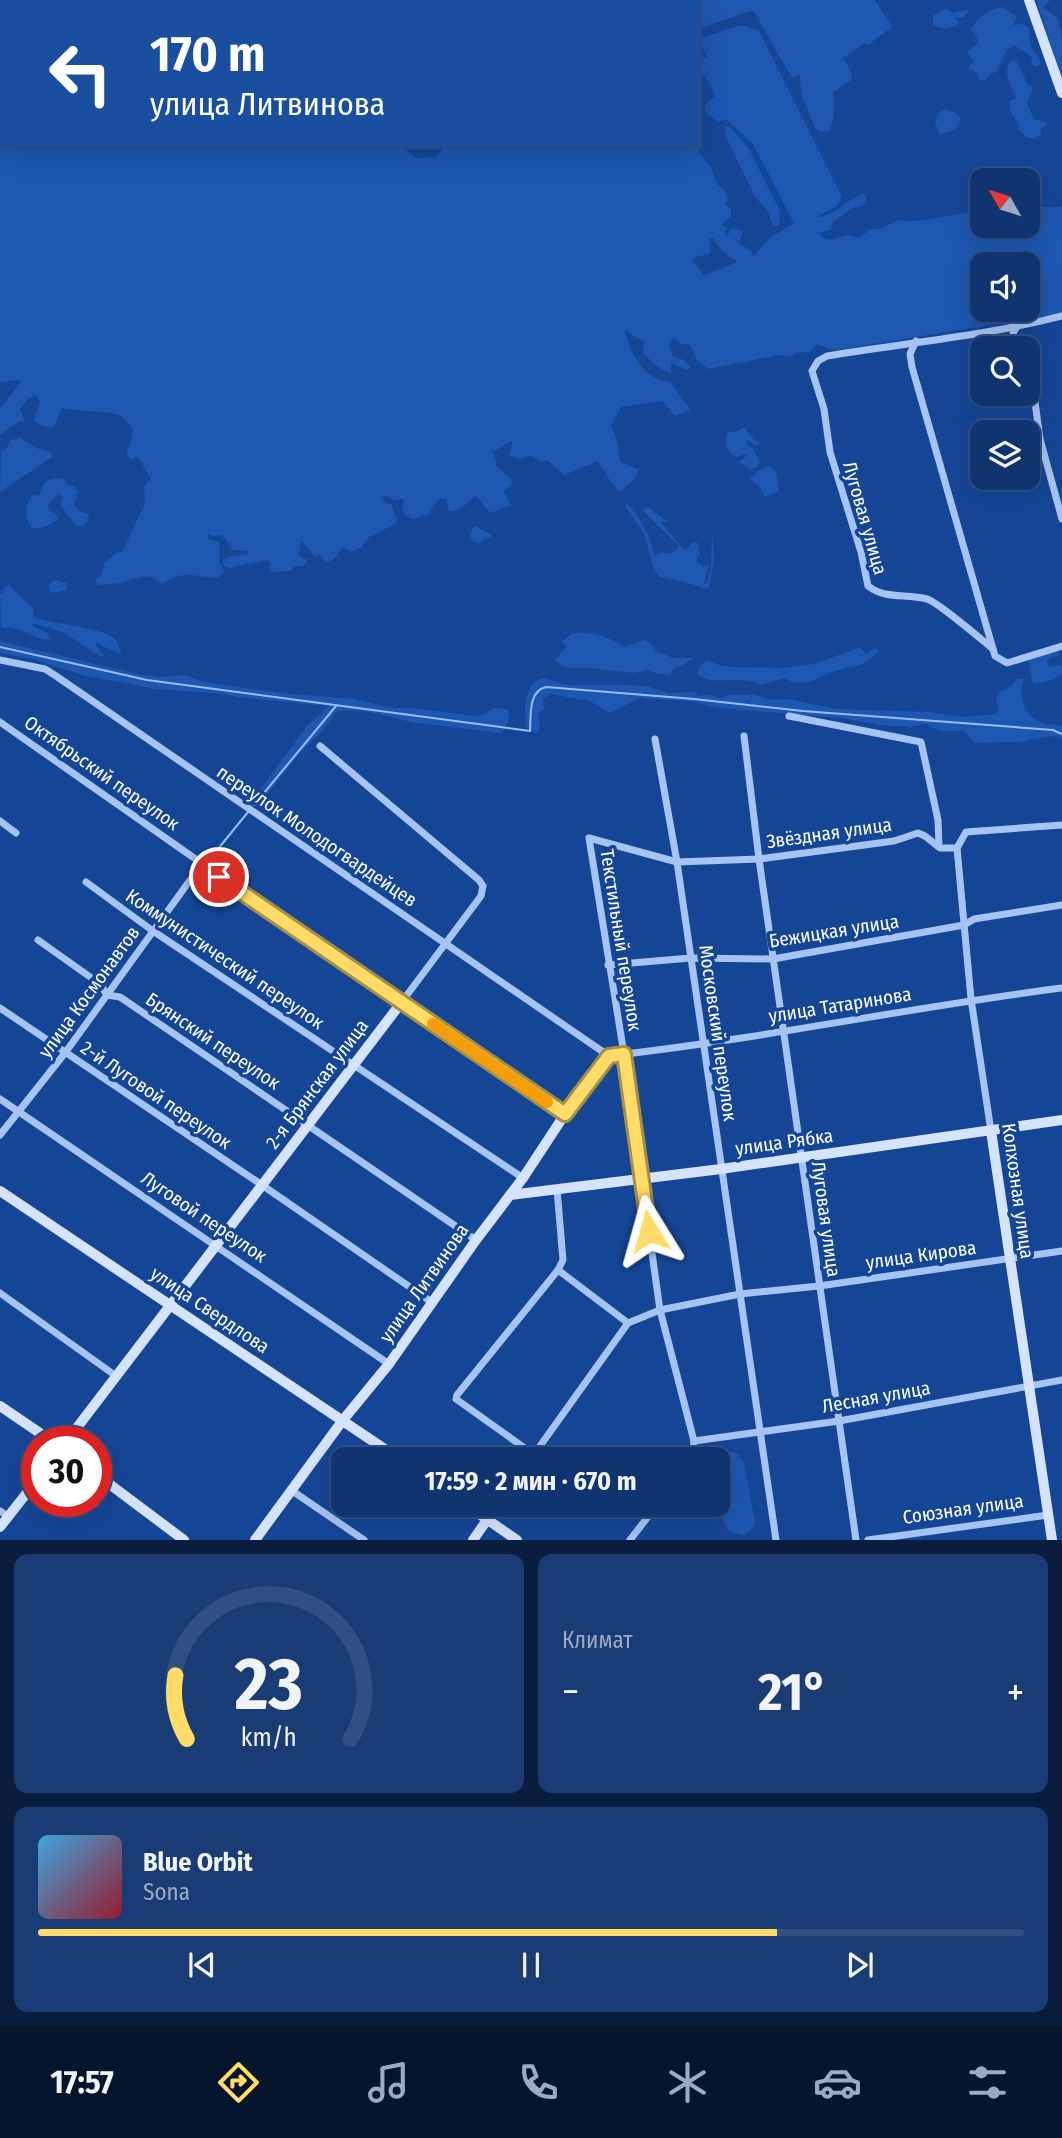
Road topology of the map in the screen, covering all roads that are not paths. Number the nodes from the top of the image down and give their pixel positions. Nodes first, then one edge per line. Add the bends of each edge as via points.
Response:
1 (1028, 0) edge
2 (1062, 93) edge
3 (1062, 316) edge
4 (1016, 328) junction
5 (1014, 336) edge
6 (916, 341) junction
7 (1036, 406) edge
8 (1062, 519) edge
9 (1062, 646) edge
10 (993, 649) junction
11 (0, 660) edge
12 (789, 716) dead end
13 (0, 722) edge
14 (744, 736) dead end
15 (655, 739) dead end
16 (320, 746) dead end
17 (0, 821) edge
18 (1062, 825) edge
19 (16, 833) dead end
20 (589, 838) joint
21 (940, 848) junction
22 (957, 848) junction
23 (759, 859) junction
24 (677, 862) junction
25 (201, 864) junction
26 (86, 882) dead end
27 (1062, 905) edge
28 (964, 925) junction
29 (153, 931) junction
30 (38, 940) dead end
31 (445, 942) junction
32 (691, 958) junction
33 (773, 960) junction
34 (608, 965) junction
35 (1062, 988) edge
36 (107, 995) junction
37 (971, 999) junction
38 (401, 1003) junction
39 (0, 1008) edge
40 (783, 1031) junction
41 (703, 1043) junction
42 (65, 1053) junction
43 (624, 1054) junction
44 (609, 1056) junction
45 (355, 1065) junction
46 (0, 1099) edge
47 (18, 1111) junction
48 (565, 1114) junction
49 (1062, 1120) edge
50 (309, 1125) junction
51 (991, 1131) junction
52 (0, 1135) edge
53 (801, 1158) junction
54 (722, 1169) junction
55 (523, 1178) junction
56 (642, 1179) junction
57 (262, 1185) junction
58 (557, 1189) junction
59 (0, 1191) edge
60 (510, 1195) junction
61 (475, 1240) junction
62 (217, 1245) junction
63 (1062, 1251) edge
64 (1010, 1258) junction
65 (558, 1269) junction
66 (820, 1286) junction
67 (0, 1293) edge
68 (740, 1294) junction
69 (433, 1303) junction
70 (170, 1305) junction
71 (660, 1310) junction
72 (628, 1323) junction
73 (389, 1364) junction
74 (116, 1376) junction
75 (1062, 1380) edge
76 (1029, 1385) junction
77 (0, 1406) edge
78 (344, 1420) junction
79 (839, 1421) junction
80 (29, 1426) edge
81 (78, 1426) edge
82 (760, 1432) junction
83 (694, 1441) junction
84 (382, 1447) edge
85 (519, 1447) edge
86 (539, 1447) edge
87 (693, 1447) edge
88 (112, 1486) edge
89 (292, 1490) junction
90 (21, 1496) edge
91 (1062, 1513) edge
92 (4, 1514) edge
93 (1048, 1515) junction
94 (483, 1517) edge
95 (489, 1517) edge
96 (647, 1517) edge
97 (487, 1520) junction
98 (0, 1527) edge
99 (184, 1539) edge
100 (255, 1539) edge
101 (364, 1539) edge
102 (473, 1539) edge
103 (517, 1539) edge
104 (629, 1539) edge
105 (776, 1539) edge
106 (856, 1539) edge
107 (868, 1539) edge
108 (1052, 1539) edge

1 - 2 street
3 - 4 street
4 - 5 street
4 - 6 street
6 - 10 street via 910,354 912,367
6 - 10 street, Луговая улица via 818,361 812,371 830,452 868,586 888,596 933,601
7 - 8 street
9 - 10 street via 1007,663 995,656
11 - 31 street, переулок Молодогвардейцев via 57,676
12 - 21 street via 921,742 939,820
13 - 25 street, Октябрьский переулок
14 - 23 street, Луговая улица
15 - 24 street, Московский переулок
16 - 31 street, 2-я Брянская улица via 483,886 481,896
17 - 19 street
18 - 22 street via 966,832
20 - 24 street, Звёздная улица
20 - 34 street, Текстильный переулок
21 - 22 street, Звёздная улица
21 - 23 street, Звёздная улица via 918,833 894,841
22 - 28 street, Колхозная улица
23 - 24 street, Звёздная улица
23 - 33 street, Луговая улица
24 - 32 street, Московский переулок
25 - 29 street, улица Космонавтов
25 - 38 street, Октябрьский переулок
26 - 29 street, Коммунистический переулок
27 - 28 street, Бежицкая улица via 974,919
28 - 33 street, Бежицкая улица
28 - 37 street, Колхозная улица
29 - 36 street, улица Космонавтов
29 - 45 street, Коммунистический переулок
30 - 36 street, Брянский переулок via 100,984
31 - 38 street, 2-я Брянская улица
31 - 44 street, переулок Молодогвардейцев
32 - 33 street, Бежицкая улица
32 - 34 street, Бежицкая улица
32 - 41 street, Московский переулок
33 - 40 street, Луговая улица
34 - 43 street, Текстильный переулок
35 - 37 street, улица Татаринова
36 - 42 street, улица Космонавтов
36 - 50 street, Брянский переулок via 120,997
37 - 40 street, улица Татаринова
37 - 51 street, Колхозная улица
38 - 45 street, 2-я Брянская улица
38 - 48 street, Октябрьский переулок
39 - 42 street, 2-й Луговой переулок
40 - 41 street, улица Татаринова
40 - 53 street, Луговая улица
41 - 43 street, улица Татаринова
41 - 54 street, Московский переулок
42 - 47 street, улица Космонавтов
42 - 57 street, 2-й Луговой переулок
43 - 44 street
43 - 56 street, Текстильный переулок
44 - 48 street, улица Литвинова
45 - 50 street, 2-я Брянская улица
45 - 55 street, Коммунистический переулок
46 - 47 street, Луговой переулок
47 - 52 street, улица Космонавтов
47 - 62 street, Луговой переулок
48 - 55 street, улица Литвинова
49 - 51 street, улица Рябка
50 - 57 street, 2-я Брянская улица
50 - 61 street, Брянский переулок
51 - 53 street, улица Рябка
51 - 64 street, Колхозная улица
53 - 54 street, улица Рябка
53 - 66 street, Луговая улица
54 - 56 street, улица Рябка
54 - 68 street, Московский переулок
55 - 60 street, улица Литвинова
56 - 58 street, улица Рябка
56 - 71 street, Текстильный переулок
57 - 62 street, 2-я Брянская улица
57 - 69 street, 2-й Луговой переулок
58 - 60 street, улица Рябка
58 - 65 street via 564,1250
59 - 70 street, улица Свердлова
60 - 61 street, улица Литвинова
61 - 69 street, улица Литвинова
62 - 70 street, 2-я Брянская улица
62 - 73 street, Луговой переулок
63 - 64 street, улица Кирова
64 - 66 street, улица Кирова
64 - 76 street, Колхозная улица
65 - 72 street
65 - 85 street via 456,1399
66 - 68 street, улица Кирова
66 - 79 street, Луговая улица
67 - 74 street
68 - 71 street, улица Кирова
68 - 82 street, Московский переулок
69 - 73 street, улица Литвинова
70 - 74 street, 2-я Брянская улица
70 - 78 street, улица Свердлова
71 - 72 street, улица Кирова
71 - 83 street, Текстильный переулок
72 - 86 street
73 - 78 street, улица Литвинова
74 - 81 street, 2-я Брянская улица
75 - 76 street, Лесная улица
76 - 79 street, Лесная улица
76 - 93 street, Колхозная улица
77 - 80 street
78 - 84 street, улица Свердлова
78 - 89 street, улица Литвинова
79 - 82 street, Лесная улица
79 - 106 street, Луговая улица
82 - 83 street, Лесная улица
82 - 105 street, Московский переулок
83 - 87 street, Текстильный переулок
88 - 99 street
89 - 100 street, улица Литвинова
89 - 101 street
90 - 92 street
91 - 93 street, Союзная улица
92 - 98 street
93 - 107 street, Союзная улица
93 - 108 street, Колхозная улица
94 - 97 street
95 - 97 street
96 - 104 street
97 - 102 street
97 - 103 street

